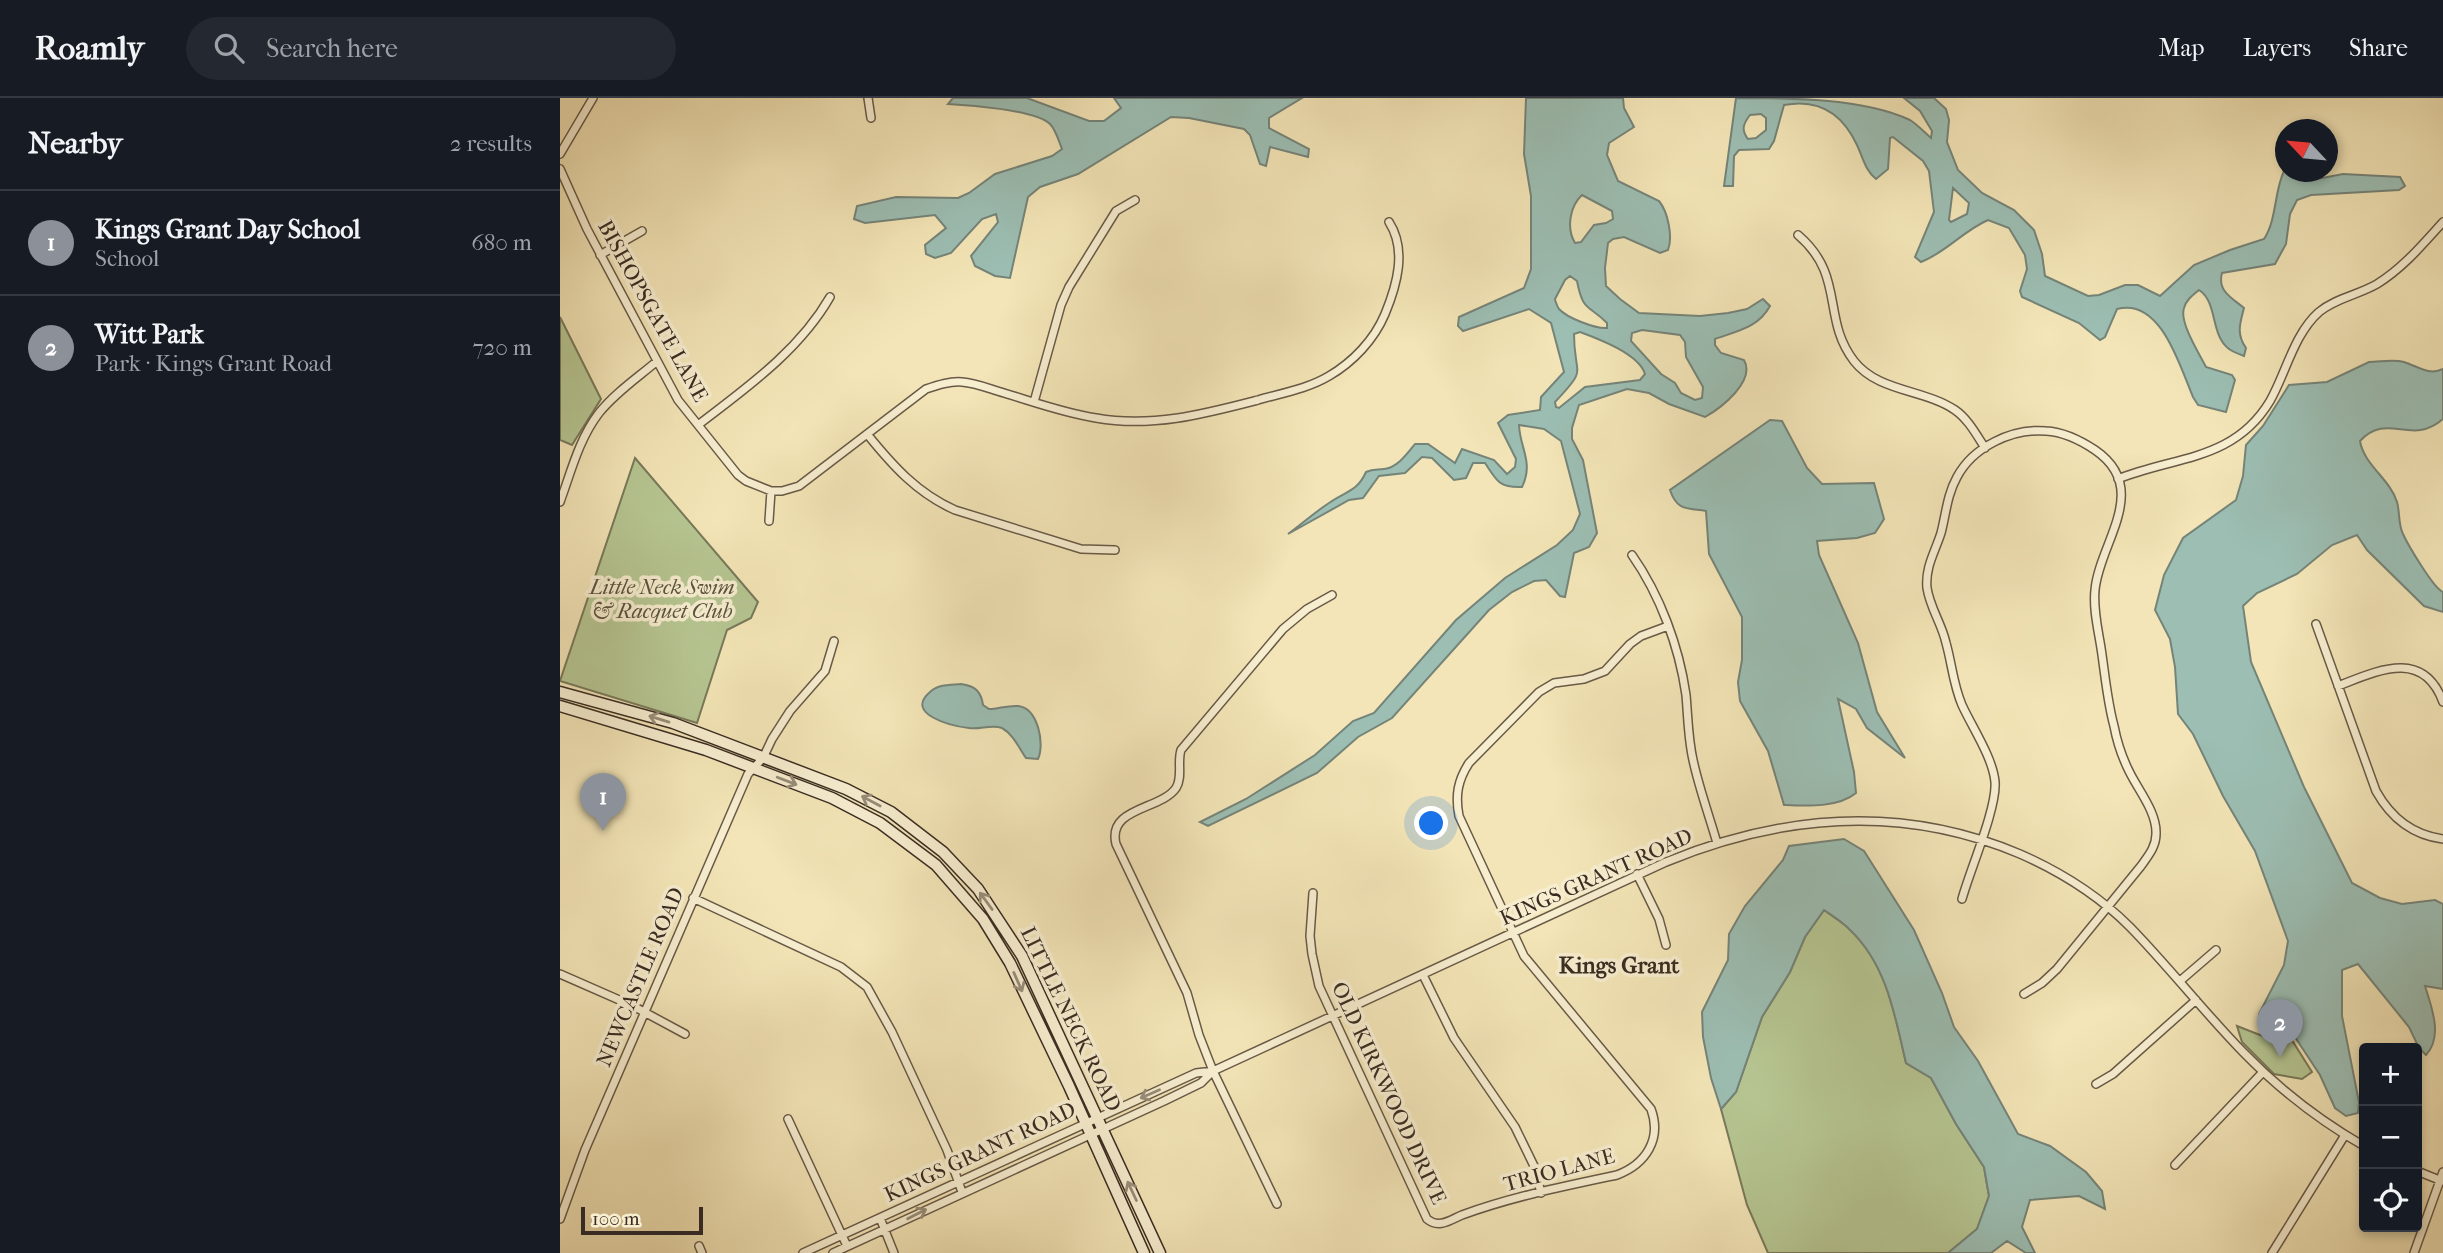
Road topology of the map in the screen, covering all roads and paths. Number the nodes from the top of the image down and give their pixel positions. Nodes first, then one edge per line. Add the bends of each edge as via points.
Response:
1 (593, 98) edge
2 (869, 98) edge
3 (871, 118) dead end
4 (560, 154) edge
5 (560, 169) edge
6 (1135, 200) dead end
7 (1389, 222) dead end
8 (2443, 222) edge
9 (642, 231) dead end
10 (1798, 235) dead end
11 (600, 255) junction
12 (830, 297) dead end
13 (656, 362) junction
14 (1034, 402) junction
15 (698, 425) junction
16 (867, 434) junction
17 (1985, 448) junction
18 (2118, 479) junction
19 (771, 491) junction
20 (560, 502) edge
21 (769, 521) dead end
22 (1115, 550) dead end
23 (1632, 555) dead end
24 (1332, 594) dead end
25 (2316, 624) dead end
26 (1668, 626) junction
27 (834, 641) dead end
28 (2338, 686) junction
29 (564, 693) edge
30 (2443, 702) edge
31 (561, 706) edge
32 (764, 756) junction
33 (752, 768) junction
34 (1981, 839) junction
35 (2443, 839) edge
36 (1717, 843) junction
37 (1637, 874) junction
38 (1313, 892) dead end
39 (693, 898) junction
40 (1962, 899) dead end
41 (2108, 907) junction
42 (1513, 933) junction
43 (1666, 945) dead end
44 (2216, 950) dead end
45 (560, 974) edge
46 (1423, 975) junction
47 (2180, 981) junction
48 (2024, 994) dead end
49 (2196, 1000) junction
50 (643, 1013) junction
51 (1333, 1016) junction
52 (685, 1034) dead end
53 (1213, 1071) junction
54 (2263, 1072) junction
55 (2096, 1084) dead end
56 (1097, 1117) junction
57 (788, 1119) dead end
58 (1084, 1123) junction
59 (1102, 1129) junction
60 (1090, 1134) junction
61 (2345, 1135) junction
62 (2359, 1143) edge
63 (2175, 1165) dead end
64 (2443, 1172) edge
65 (2422, 1173) edge
66 (957, 1181) junction
67 (2441, 1181) edge
68 (962, 1192) junction
69 (1541, 1193) junction
70 (1277, 1204) dead end
71 (880, 1218) junction
72 (560, 1219) edge
73 (1431, 1223) joint
74 (884, 1230) junction
75 (841, 1235) junction
76 (846, 1247) junction
77 (803, 1253) edge
78 (833, 1253) edge
79 (894, 1253) edge
80 (1144, 1253) edge
81 (1160, 1253) edge
82 (2272, 1253) edge
83 (2414, 1253) edge

1 - 4 street
2 - 3 street
5 - 11 street, BISHOPSGATE LANE
6 - 14 street via 1116,211 1069,287
7 - 14 street via 1399,250 1390,303 1366,345 1328,376 1301,388 1198,415 1152,422 1093,418
8 - 18 street via 2389,276 2318,313 2270,400 2241,435 2203,455
9 - 11 street
10 - 17 street via 1823,264 1839,336 1854,362 1871,377 1957,412
11 - 13 street, BISHOPSGATE LANE
12 - 15 street via 793,346
13 - 15 street, BISHOPSGATE LANE via 673,394
13 - 20 street via 598,414 581,443
14 - 16 street via 974,384 949,382 926,389
15 - 19 street, BISHOPSGATE LANE via 738,475
16 - 19 street via 799,486
16 - 22 street via 904,477 940,503 1082,549
17 - 18 street via 2021,432 2060,433 2101,454
17 - 34 street via 1966,462 1954,483 1927,575 1929,598 1945,638 1954,685 1995,779
18 - 41 street via 2119,516 2097,577 2095,606 2115,733 2157,835 2152,850
19 - 21 street
23 - 26 street
24 - 53 street via 1283,629 1181,750 1176,789 1126,816 1115,831 1116,844 1187,993
25 - 28 street
26 - 36 street via 1685,694 1693,760
26 - 42 street via 1630,643 1605,671 1539,692 1462,774 1456,793 1459,816
27 - 32 street, NEWCASTLE ROAD via 825,671 790,711
28 - 30 street via 2376,671 2403,667 2430,679
28 - 35 street via 2382,803 2411,829
29 - 31 street
32 -> 29 street, LITTLE NECK ROAD via 673,723
31 - 33 street, LITTLE NECK ROAD via 656,733
32 - 33 street, NEWCASTLE ROAD
56 -> 32 street, LITTLE NECK ROAD via 1022,956 958,866 891,812
33 - 39 street, NEWCASTLE ROAD
33 -> 58 street, LITTLE NECK ROAD via 832,798 880,823 919,850 954,883 1010,963
34 - 36 street, KINGS GRANT ROAD via 1908,823 1853,820 1822,821
34 - 40 street
34 - 41 street, KINGS GRANT ROAD via 2062,875
36 - 37 street, KINGS GRANT ROAD
37 - 42 street, KINGS GRANT ROAD
37 - 43 street
38 - 51 street, OLD KIRKWOOD DRIVE via 1312,954 1319,986
39 - 50 street, NEWCASTLE ROAD
39 - 66 street via 841,967 867,987 947,1150
41 - 47 street, KINGS GRANT ROAD
41 - 48 street via 2052,975
42 - 46 street, KINGS GRANT ROAD
42 - 69 street, TRIO LANE via 1530,965 1651,1109 1655,1125 1652,1143 1635,1166 1617,1175
44 - 47 street
45 - 50 street
46 - 51 street, KINGS GRANT ROAD
46 - 69 street via 1454,1038 1516,1127
47 - 49 street, KINGS GRANT ROAD
49 - 54 street, KINGS GRANT ROAD
49 - 55 street
50 - 52 street
50 - 72 street, NEWCASTLE ROAD
51 - 53 street, KINGS GRANT ROAD
51 - 73 street, OLD KIRKWOOD DRIVE
53 -> 56 street, KINGS GRANT ROAD via 1196,1073
53 - 59 street, KINGS GRANT ROAD via 1201,1083
53 - 70 street
54 - 61 street, KINGS GRANT ROAD
54 - 63 street
56 - 58 street, KINGS GRANT ROAD
56 - 59 street, LITTLE NECK ROAD
57 - 75 street
58 - 60 street, LITTLE NECK ROAD
58 - 66 street, KINGS GRANT ROAD
59 - 60 street, KINGS GRANT ROAD
81 -> 59 street, LITTLE NECK ROAD
60 - 68 street, KINGS GRANT ROAD
60 - 80 street, LITTLE NECK ROAD
61 - 62 street, KINGS GRANT ROAD
61 - 82 street
64 - 67 street
65 - 67 street
66 - 68 street
66 - 71 street, KINGS GRANT ROAD
67 - 83 street
74 -> 68 street, KINGS GRANT ROAD
69 - 73 street, TRIO LANE via 1441,1224
71 - 74 street
71 - 75 street, KINGS GRANT ROAD
74 - 76 street, KINGS GRANT ROAD
74 - 79 street
75 - 76 street
75 - 77 street, KINGS GRANT ROAD
76 - 78 street, KINGS GRANT ROAD

